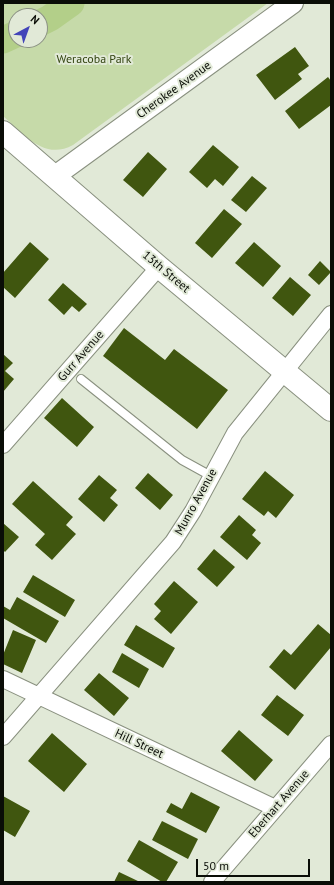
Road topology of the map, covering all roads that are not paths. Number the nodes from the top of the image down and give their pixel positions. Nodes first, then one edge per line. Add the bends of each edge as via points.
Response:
1 (293, 3) edge
2 (3, 132) edge
3 (55, 176) junction
4 (159, 267) junction
5 (331, 314) edge
6 (284, 370) junction
7 (80, 379) dead end
8 (331, 410) edge
9 (3, 445) edge
10 (211, 476) junction
11 (3, 679) edge
12 (39, 696) junction
13 (3, 737) edge
14 (331, 744) edge
15 (275, 808) junction
16 (212, 882) edge

1 - 3 street, Cherokee Avenue
2 - 3 main road, 13th Street
3 - 4 main road, 13th Street
4 - 6 main road, 13th Street
4 - 9 street, Gurr Avenue
5 - 6 street, Munro Avenue
6 - 8 main road, 13th Street
6 - 10 street, Munro Avenue via 235,433
7 - 10 lane via 182,460
10 - 12 street, Munro Avenue via 173,542
11 - 12 street, Hill Street
12 - 13 street, Munro Avenue
12 - 15 street, Hill Street
14 - 15 street, Eberhart Avenue
15 - 16 street, Eberhart Avenue

